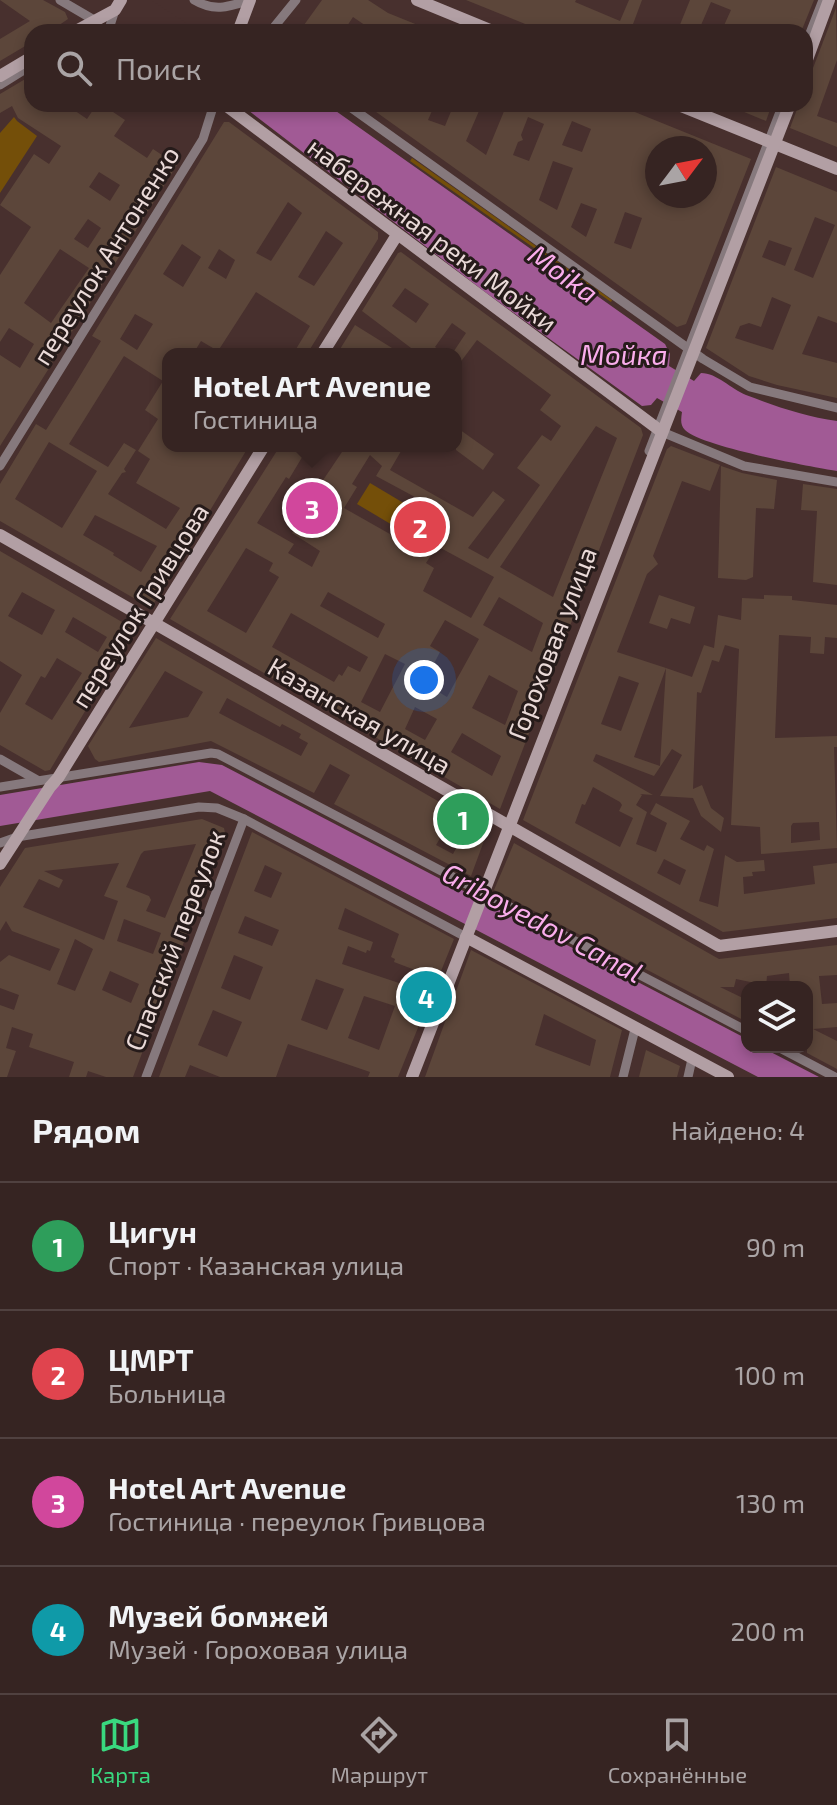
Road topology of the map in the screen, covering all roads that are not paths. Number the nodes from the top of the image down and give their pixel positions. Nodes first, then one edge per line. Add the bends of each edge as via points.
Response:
1 (60, 0) edge
2 (194, 0) edge
3 (250, 0) edge
4 (417, 0) edge
5 (823, 0) edge
6 (829, 0) edge
7 (292, 3) edge
8 (117, 6) edge
9 (94, 20) junction
10 (87, 24) edge
11 (241, 24) edge
12 (276, 24) edge
13 (476, 24) edge
14 (813, 26) edge
15 (813, 43) edge
16 (24, 62) edge
17 (24, 70) edge
18 (0, 76) edge
19 (0, 85) edge
20 (211, 112) edge
21 (235, 112) edge
22 (357, 112) edge
23 (696, 112) edge
24 (781, 112) edge
25 (786, 112) edge
26 (772, 142) junction
27 (837, 169) edge
28 (397, 235) junction
29 (326, 348) edge
30 (691, 350) junction
31 (837, 408) edge
32 (660, 431) junction
33 (260, 452) edge
34 (0, 466) edge
35 (837, 482) edge
36 (0, 535) edge
37 (153, 622) junction
38 (1, 761) edge
39 (37, 780) junction
40 (54, 782) junction
41 (0, 787) edge
42 (244, 819) junction
43 (507, 824) junction
44 (17, 837) junction
45 (0, 843) edge
46 (0, 864) edge
47 (480, 894) junction
48 (466, 931) junction
49 (837, 931) edge
50 (741, 1028) edge
51 (635, 1029) junction
52 (789, 1053) edge
53 (692, 1059) junction
54 (146, 1077) edge
55 (409, 1077) edge
56 (623, 1077) edge
57 (688, 1077) edge
58 (728, 1077) edge
59 (835, 1077) edge

1 - 9 street
2 - 3 street via 217,9
3 - 11 street
4 - 13 street
5 - 14 street
6 - 15 street
7 - 12 street
8 - 9 street
9 - 10 street
16 - 18 street
17 - 19 street
20 - 34 street, переулок Антоненко via 203,139
21 - 28 street, набережная реки Мойки
22 - 30 street, набережная реки Мойки
23 - 26 street
24 - 26 street
25 - 26 street
26 - 27 street
26 - 30 street
28 - 29 street
28 - 32 street, набережная реки Мойки
30 - 31 street, набережная реки Мойки via 750,387
30 - 32 street, Гороховая улица
32 - 35 street, набережная реки Мойки via 744,466
32 - 43 street, Гороховая улица
33 - 37 street, переулок Гривцова
36 - 37 street, Казанская улица
37 - 40 street, переулок Гривцова
37 - 43 street, Казанская улица
38 - 39 street
39 - 40 street
39 - 41 street
40 - 44 street, переулок Гривцова
40 - 47 street via 218,754
42 - 44 street via 207,806
42 - 48 street
42 - 54 street, Спасский переулок
43 - 47 street, Гороховая улица
43 - 49 street, Казанская улица via 719,946
44 - 45 street
44 - 46 street
47 - 48 street, Гороховая улица
47 - 50 street
48 - 51 street
48 - 55 street
51 - 53 street
51 - 56 street
52 - 59 street
53 - 57 street
53 - 58 street

